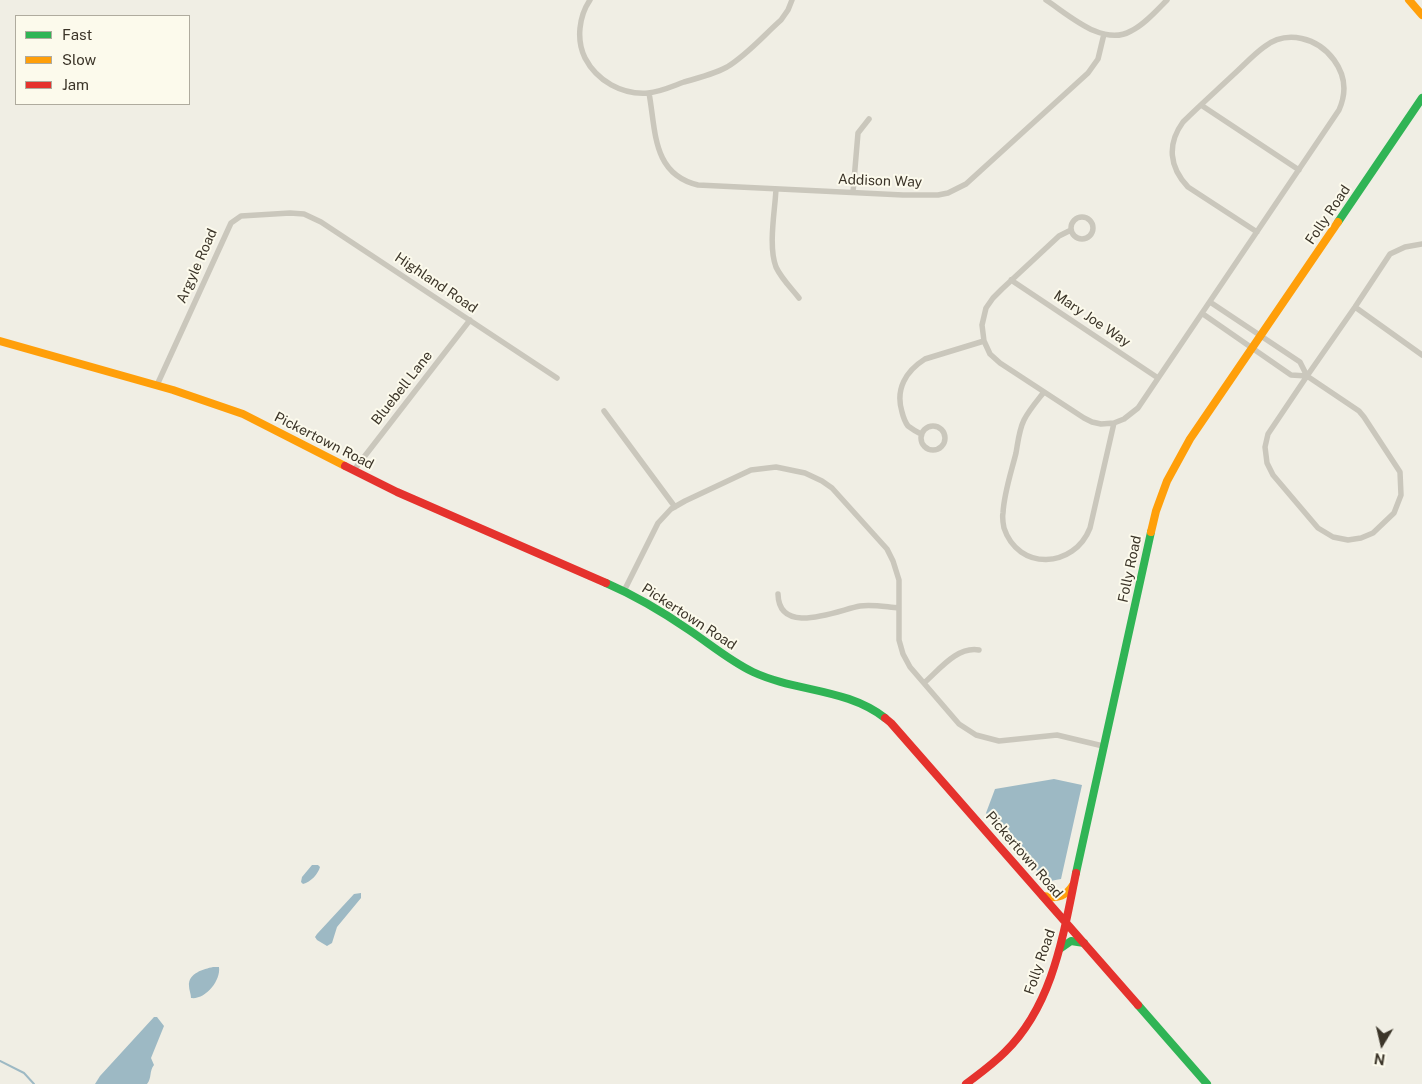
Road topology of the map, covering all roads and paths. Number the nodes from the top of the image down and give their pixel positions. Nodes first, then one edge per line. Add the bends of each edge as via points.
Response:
1 (590, 0) edge
2 (792, 0) edge
3 (1046, 0) edge
4 (1167, 0) edge
5 (1409, 0) edge
6 (1422, 15) edge
7 (1104, 34) junction
8 (650, 92) junction
9 (1422, 98) edge
10 (1201, 105) junction
11 (868, 119) dead end
12 (1299, 170) junction
13 (776, 190) junction
14 (853, 192) junction
15 (300, 214) joint
16 (1071, 230) dead end
17 (1257, 232) junction
18 (1422, 244) edge
19 (1012, 280) junction
20 (799, 298) dead end
21 (1210, 302) junction
22 (1355, 307) junction
23 (1203, 314) junction
24 (470, 320) junction
25 (1261, 336) junction
26 (0, 341) edge
27 (984, 341) junction
28 (1253, 349) junction
29 (1422, 355) edge
30 (1307, 376) junction
31 (557, 378) dead end
32 (1158, 378) junction
33 (157, 385) junction
34 (1044, 392) junction
35 (604, 411) dead end
36 (1114, 423) junction
37 (921, 434) junction
38 (354, 470) junction
39 (676, 506) junction
40 (624, 591) junction
41 (778, 594) dead end
42 (899, 608) junction
43 (978, 650) dead end
44 (924, 683) junction
45 (1103, 746) junction
46 (1074, 884) junction
47 (1043, 896) junction
48 (1066, 922) junction
49 (1084, 943) junction
50 (1061, 948) junction
51 (966, 1084) edge
52 (1207, 1084) edge

1 - 8 street via 582,16 580,36 589,65 604,81 617,88
2 - 8 street via 782,20 728,66
3 - 7 street
4 - 7 street via 1129,32
5 - 6 street
7 - 14 street, Addison Way via 1098,59 1088,73 966,184 938,195
8 - 13 street, Addison Way via 659,152 673,174 698,185
9 - 25 street, Folly Road
10 - 12 street
10 - 12 street via 1274,41 1300,38 1321,46 1341,72 1343,99
10 - 17 street via 1174,135 1171,150 1174,166 1188,187
11 - 14 street via 858,133
12 - 17 street
13 - 14 street, Addison Way
13 - 20 street via 772,247 776,266
15 - 24 street, Highland Road via 321,222
15 - 33 street, Argyle Road via 240,216 231,223
16 - 19 street via 1059,236
17 - 21 street
18 - 22 street via 1390,254
19 - 27 street via 986,308 982,325
19 - 32 street, Mary Joe Way
21 - 23 street
21 - 25 street
22 - 29 street
22 - 30 street
23 - 28 street
23 - 32 street
24 - 31 street, Highland Road
24 - 38 street, Bluebell Lane
25 - 28 street, Folly Road
25 - 30 street via 1300,362
26 - 33 street, Pickertown Road
27 - 34 street via 997,360
27 - 37 street via 926,359 908,374 900,390 900,406 908,426
28 - 30 street via 1291,375
28 - 45 street, Folly Road via 1190,439 1161,496
30 - 30 street via 1359,411 1400,472 1401,495 1394,513 1373,533 1360,538 1333,537 1318,528 1273,476 1267,463 1265,447 1268,434
32 - 36 street via 1138,408
33 - 38 street, Pickertown Road via 243,414
34 - 36 street via 1092,422
34 - 36 street via 1022,425 1003,510 1004,526 1010,540 1031,557 1046,560 1062,558 1078,549 1087,537
35 - 39 street
37 - 37 street via 922,444 929,450 938,449 945,442 944,433 937,427 928,427
38 - 40 street, Pickertown Road via 431,508
39 - 40 street via 658,522
39 - 42 street via 750,470 776,467 816,477 832,488 890,554 898,573
40 - 47 street, Pickertown Road via 661,611 755,673 850,698 872,708 890,723
41 - 42 street via 782,610 804,618 862,606
42 - 44 street via 900,648
43 - 44 street via 960,652
44 - 45 street via 959,724 984,738 998,741 1057,736
45 - 46 street, Folly Road
46 - 47 street via 1060,897
46 - 48 street, Folly Road
47 - 48 street, Pickertown Road
48 - 49 street, Pickertown Road
48 - 50 street, Folly Road
49 - 50 street via 1070,942
49 - 52 street, Pickertown Road
50 - 51 street, Folly Road via 1047,988 1028,1024 1005,1052

